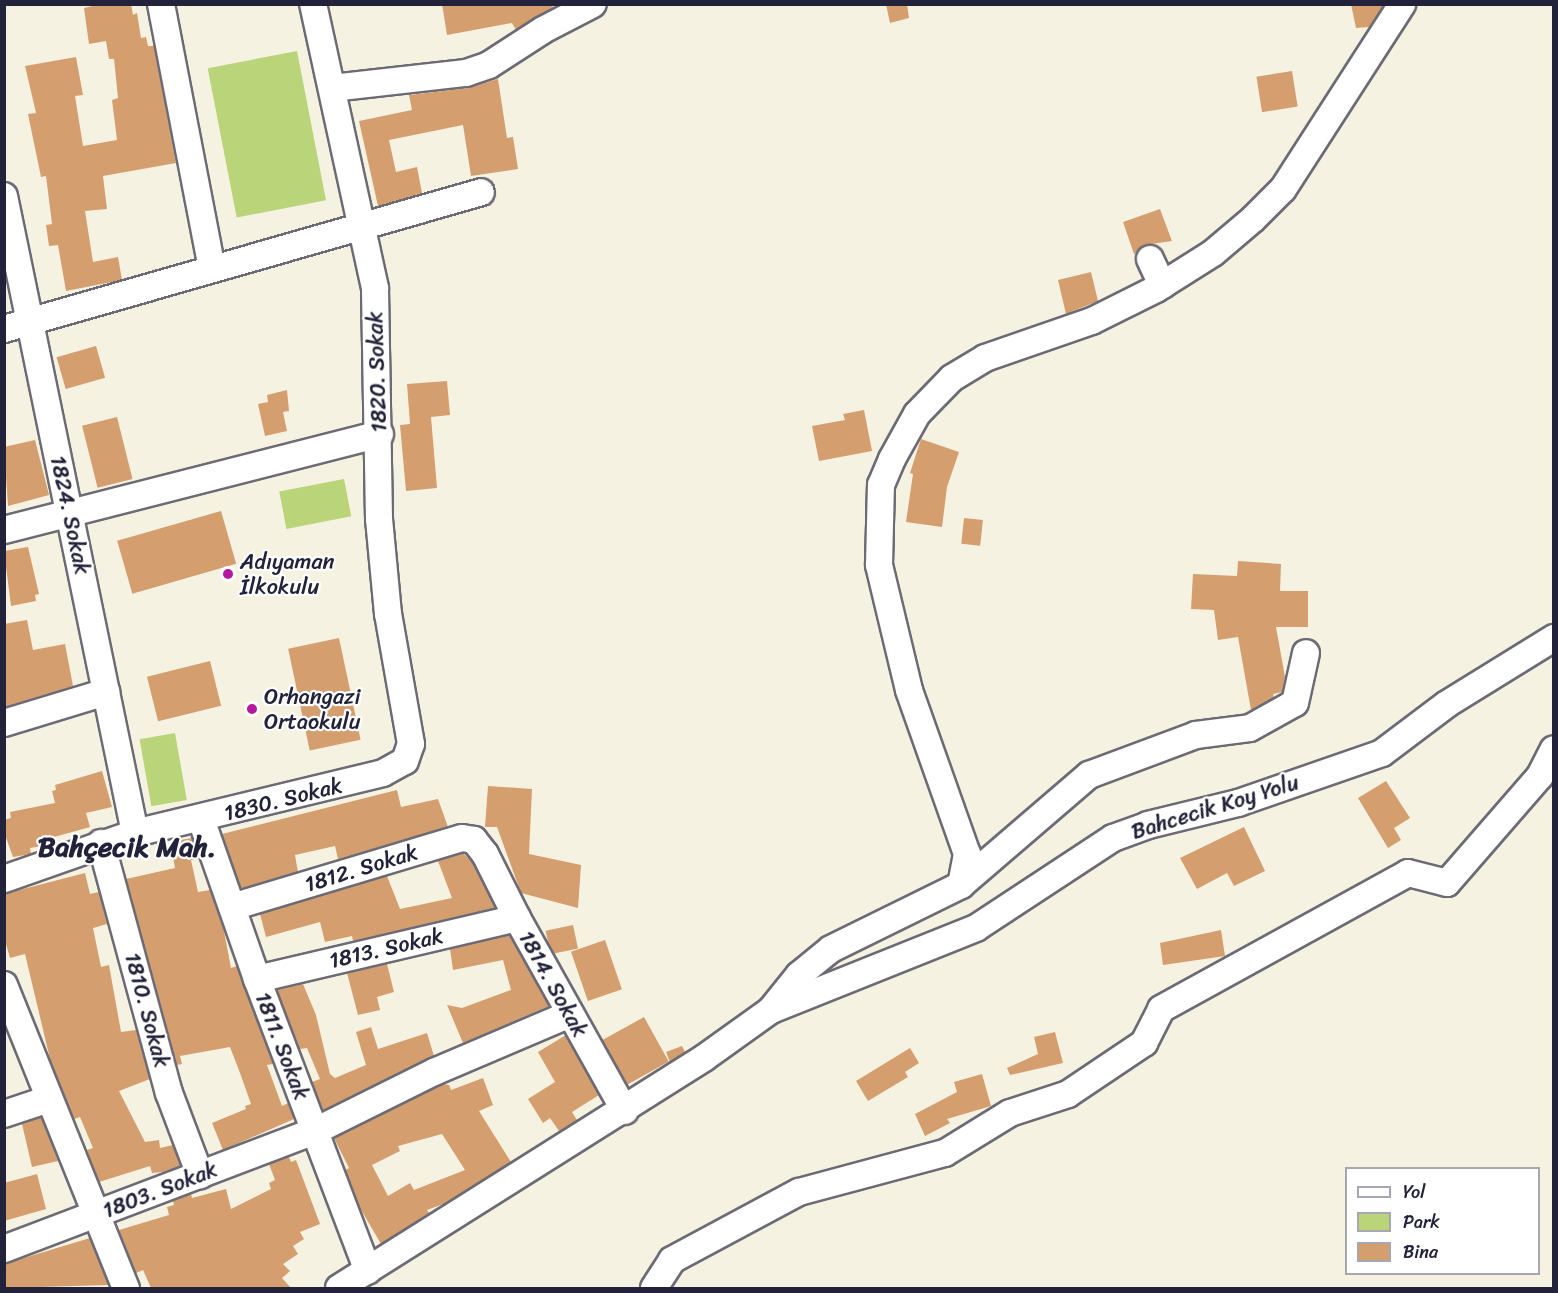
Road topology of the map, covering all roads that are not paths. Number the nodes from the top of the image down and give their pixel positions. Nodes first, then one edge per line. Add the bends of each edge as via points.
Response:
1 (161, 4) edge
2 (313, 4) edge
3 (593, 4) edge
4 (1402, 4) edge
5 (332, 88) junction
6 (481, 192) dead end
7 (4, 196) edge
8 (362, 228) junction
9 (1150, 259) dead end
10 (212, 268) junction
11 (1162, 285) junction
12 (30, 321) junction
13 (4, 329) edge
14 (380, 434) junction
15 (70, 512) junction
16 (4, 530) edge
17 (1554, 638) edge
18 (1306, 653) dead end
19 (106, 692) junction
20 (4, 723) edge
21 (411, 744) joint
22 (1554, 748) edge
23 (201, 819) junction
24 (135, 833) junction
25 (102, 843) junction
26 (486, 854) joint
27 (4, 879) edge
28 (961, 885) junction
29 (232, 907) junction
30 (517, 918) junction
31 (256, 979) junction
32 (5, 989) edge
33 (771, 1010) junction
34 (570, 1014) junction
35 (49, 1100) junction
36 (625, 1112) junction
37 (4, 1114) edge
38 (315, 1131) junction
39 (200, 1175) junction
40 (97, 1214) junction
41 (4, 1249) edge
42 (368, 1271) junction
43 (126, 1288) edge
44 (339, 1288) edge
45 (654, 1288) edge

1 - 10 street
2 - 5 street, 1820. Sokak
3 - 5 street via 489,65 466,73
4 - 11 street via 1283,189 1213,253
5 - 8 street, 1820. Sokak
6 - 8 street
7 - 12 street, 1824. Sokak
8 - 10 street
8 - 14 street, 1820. Sokak via 375,288
9 - 11 street
10 - 12 street
11 - 28 street via 1092,321 985,358 952,378 884,455 879,565 909,690 967,854
12 - 13 street
12 - 15 street, 1824. Sokak
14 - 15 street
14 - 21 street, 1820. Sokak via 379,519 388,614
15 - 16 street
15 - 19 street, 1824. Sokak
17 - 33 street, Bahcecik Koy Yolu via 1447,704 1382,753 1238,803 1148,825 1113,838 976,928
18 - 28 street via 1295,703 1250,728 1196,735 1089,775
19 - 20 street
19 - 24 street, 1824. Sokak
21 - 23 street, 1830. Sokak via 405,760 383,773
22 - 45 street via 1540,776 1447,883 1408,873 1161,1009 1144,1043 1068,1094 1010,1113 945,1153 799,1192 672,1260
23 - 24 street, 1830. Sokak
23 - 29 street, 1811. Sokak
24 - 25 street, 1830. Sokak
25 - 27 street, 1830. Sokak
25 - 39 street, 1810. Sokak via 169,1093
26 - 29 street, 1812. Sokak via 474,840 462,838
26 - 30 street, 1814. Sokak
28 - 33 street via 831,950 799,975
29 - 31 street, 1811. Sokak
30 - 31 street, 1813. Sokak
30 - 34 street, 1814. Sokak
31 - 38 street, 1811. Sokak
32 - 35 street
33 - 36 street
34 - 36 street, 1814. Sokak
34 - 38 street, 1803. Sokak via 434,1072
35 - 37 street
35 - 40 street
36 - 42 street
38 - 39 street, 1803. Sokak
38 - 42 street, 1811. Sokak
39 - 40 street, 1803. Sokak
40 - 41 street, 1803. Sokak
40 - 43 street
42 - 44 street

